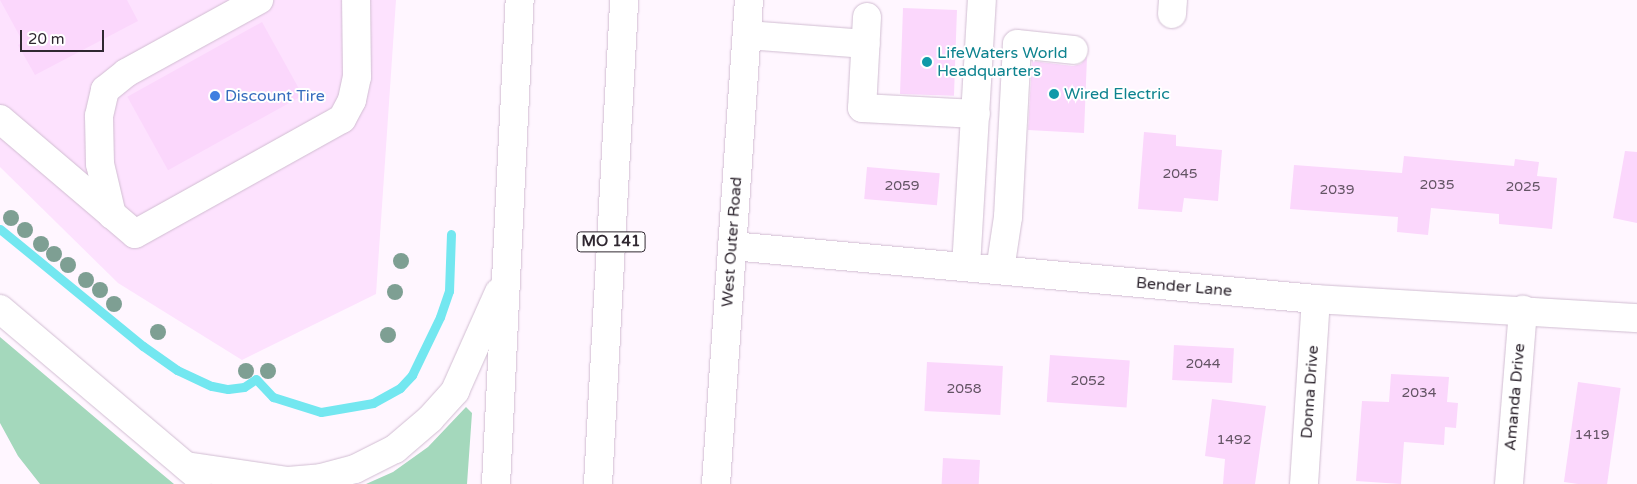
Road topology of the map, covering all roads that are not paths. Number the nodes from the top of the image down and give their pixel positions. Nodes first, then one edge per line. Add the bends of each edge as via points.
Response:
1 (259, 0) edge
2 (356, 0) edge
3 (520, 0) edge
4 (624, 0) edge
5 (749, 0) edge
6 (982, 0) edge
7 (746, 35) junction
8 (1074, 50) dead end
9 (976, 114) junction
10 (0, 119) edge
11 (112, 215) junction
12 (732, 246) junction
13 (966, 267) junction
14 (1000, 270) junction
15 (506, 275) junction
16 (1316, 299) junction
17 (0, 309) edge
18 (1523, 310) junction
19 (1637, 318) edge
20 (186, 466) junction
21 (207, 484) edge
22 (496, 484) edge
23 (598, 484) edge
24 (716, 484) edge
25 (1304, 484) edge
26 (1509, 484) edge

1 - 11 main road via 126,73 105,90 99,116 100,164
2 - 11 main road via 356,77 352,100 342,119 135,234
3 - 15 main road
4 - 23 main road, MO 141
5 - 7 main road, West Outer Road
6 - 9 main road
7 - 9 main road via 867,30 862,108
7 - 12 main road, West Outer Road
8 - 14 main road via 1017,44 1008,217
9 - 13 main road
10 - 11 main road
12 - 13 main road, Bender Lane
12 - 24 main road, West Outer Road
13 - 14 main road, Bender Lane
14 - 16 main road, Bender Lane
15 - 20 main road via 455,391 430,419 395,449 355,468 321,478 288,481
15 - 22 main road
16 - 18 main road, Bender Lane
16 - 25 main road, Donna Drive
17 - 20 main road
18 - 19 main road, Bender Lane
18 - 26 main road, Amanda Drive
20 - 21 main road

